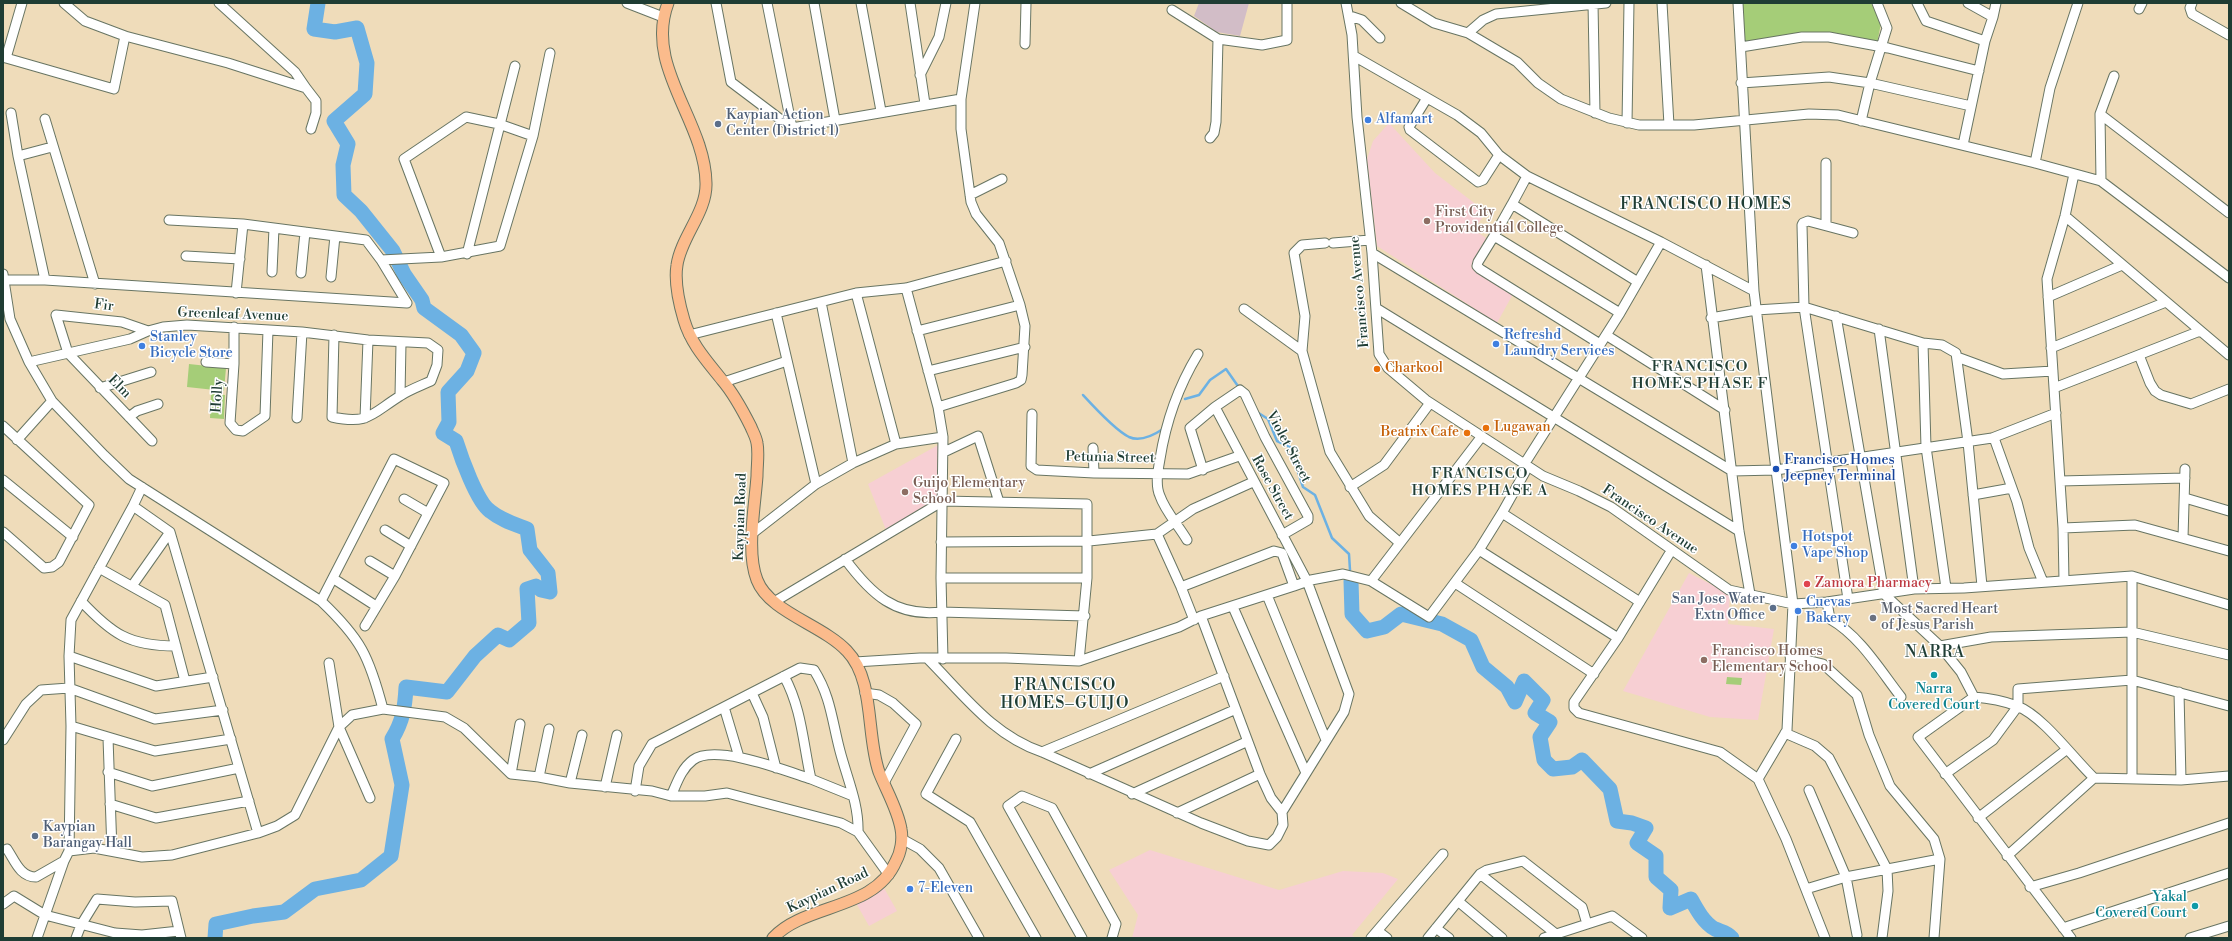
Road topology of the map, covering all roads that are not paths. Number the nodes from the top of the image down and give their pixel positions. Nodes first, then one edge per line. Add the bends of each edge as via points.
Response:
1 (22, 3) edge
2 (64, 3) edge
3 (219, 3) edge
4 (627, 3) edge
5 (668, 3) edge
6 (716, 3) edge
7 (767, 3) edge
8 (814, 3) edge
9 (861, 3) edge
10 (910, 3) edge
11 (946, 3) edge
12 (976, 3) edge
13 (1026, 3) edge
14 (1287, 3) edge
15 (1346, 3) edge
16 (1401, 3) edge
17 (1606, 3) edge
18 (1629, 3) edge
19 (1662, 3) edge
20 (1738, 3) edge
21 (1877, 3) edge
22 (1917, 3) edge
23 (1968, 3) edge
24 (1996, 3) edge
25 (2078, 3) edge
26 (2192, 3) edge
27 (1593, 4) edge
28 (1172, 10) dead end
29 (1350, 16) junction
30 (663, 17) junction
31 (1993, 17) junction
32 (1468, 33) junction
33 (2229, 35) edge
34 (125, 36) junction
35 (1380, 38) dead end
36 (1218, 39) junction
37 (1985, 41) junction
38 (1025, 44) dead end
39 (1741, 47) junction
40 (1880, 48) junction
41 (550, 53) dead end
42 (1354, 56) junction
43 (4, 58) edge
44 (515, 66) dead end
45 (1979, 70) junction
46 (920, 75) junction
47 (2114, 76) dead end
48 (1742, 83) junction
49 (1870, 83) junction
50 (306, 88) junction
51 (1427, 98) junction
52 (961, 99) junction
53 (925, 104) junction
54 (1971, 106) junction
55 (881, 111) junction
56 (11, 113) dead end
57 (1594, 113) junction
58 (2100, 114) junction
59 (45, 119) dead end
60 (835, 120) junction
61 (1745, 120) junction
62 (1861, 121) junction
63 (1627, 123) junction
64 (499, 124) junction
65 (1669, 125) junction
66 (792, 128) junction
67 (311, 129) dead end
68 (533, 136) junction
69 (1210, 138) dead end
70 (52, 146) junction
71 (1963, 146) junction
72 (1499, 155) junction
73 (18, 156) junction
74 (1826, 162) dead end
75 (2035, 163) junction
76 (2074, 174) junction
77 (1527, 176) junction
78 (1002, 179) dead end
79 (2101, 181) junction
80 (970, 195) junction
81 (1512, 204) junction
82 (2229, 213) edge
83 (2065, 216) junction
84 (169, 220) dead end
85 (243, 224) junction
86 (1826, 224) junction
87 (274, 228) junction
88 (305, 232) junction
89 (1853, 233) dead end
90 (335, 236) junction
91 (1494, 236) junction
92 (1370, 240) junction
93 (1661, 242) junction
94 (1372, 253) junction
95 (467, 254) junction
96 (186, 256) dead end
97 (441, 257) junction
98 (240, 259) junction
99 (384, 260) junction
100 (1006, 261) junction
101 (2122, 265) junction
102 (1706, 266) junction
103 (272, 272) dead end
104 (301, 274) dead end
105 (4, 277) edge
106 (331, 277) dead end
107 (2229, 278) edge
108 (45, 280) junction
109 (1638, 282) junction
110 (95, 284) junction
111 (906, 288) junction
112 (1754, 291) junction
113 (236, 293) junction
114 (856, 293) junction
115 (2048, 296) junction
116 (821, 302) junction
117 (2166, 302) junction
118 (1020, 305) junction
119 (1804, 307) junction
120 (1376, 308) junction
121 (1244, 309) dead end
122 (1756, 310) junction
123 (776, 313) junction
124 (1620, 313) junction
125 (1836, 316) junction
126 (1711, 318) junction
127 (234, 327) junction
128 (1879, 329) junction
129 (148, 330) junction
130 (268, 330) junction
131 (917, 331) junction
132 (2200, 331) junction
133 (302, 332) junction
134 (334, 335) junction
135 (689, 335) junction
136 (1606, 335) junction
137 (368, 340) junction
138 (401, 343) junction
139 (1600, 344) junction
140 (1923, 344) junction
141 (1025, 347) junction
142 (2051, 348) junction
143 (1302, 351) junction
144 (68, 353) junction
145 (1198, 354) dead end
146 (2140, 355) junction
147 (2229, 355) edge
148 (1957, 357) junction
149 (28, 362) junction
150 (206, 362) dead end
151 (787, 362) junction
152 (234, 364) junction
153 (928, 371) junction
154 (2053, 371) junction
155 (151, 372) dead end
156 (1578, 378) junction
157 (724, 382) junction
158 (100, 388) junction
159 (2054, 388) junction
160 (2229, 389) edge
161 (400, 396) junction
162 (52, 401) junction
163 (1430, 403) junction
164 (158, 404) dead end
165 (938, 407) junction
166 (1215, 407) junction
167 (1725, 410) junction
168 (2056, 413) junction
169 (1032, 414) dead end
170 (129, 417) junction
171 (297, 418) dead end
172 (365, 418) junction
173 (1554, 418) junction
174 (3, 426) edge
175 (1482, 436) junction
176 (943, 437) junction
177 (1994, 438) junction
178 (17, 440) junction
179 (152, 441) dead end
180 (1968, 442) junction
181 (896, 444) junction
182 (1926, 447) junction
183 (1093, 448) dead end
184 (944, 452) junction
185 (1896, 452) junction
186 (1239, 456) junction
187 (1859, 458) junction
188 (853, 463) junction
189 (1525, 463) junction
190 (1826, 463) junction
191 (1203, 470) junction
192 (1776, 470) junction
193 (1732, 471) junction
194 (1157, 472) junction
195 (1094, 473) junction
196 (3, 480) edge
197 (2060, 481) junction
198 (1253, 482) junction
199 (816, 484) junction
200 (142, 487) junction
201 (1350, 487) junction
202 (2012, 488) junction
203 (1973, 495) junction
204 (2185, 498) junction
205 (404, 499) dead end
206 (942, 501) junction
207 (999, 502) junction
208 (133, 506) junction
209 (2229, 511) edge
210 (428, 513) junction
211 (1502, 513) junction
212 (1176, 520) junction
213 (2063, 528) junction
214 (384, 530) dead end
215 (1739, 531) junction
216 (3, 532) edge
217 (170, 532) junction
218 (753, 533) junction
219 (1157, 534) junction
220 (1282, 535) junction
221 (72, 536) junction
222 (2183, 538) junction
223 (1187, 540) dead end
224 (1089, 541) junction
225 (941, 542) junction
226 (1400, 543) junction
227 (410, 546) junction
228 (1479, 550) junction
229 (1671, 551) junction
230 (2229, 551) edge
231 (845, 559) junction
232 (370, 561) dead end
233 (99, 568) junction
234 (395, 576) junction
235 (2132, 576) junction
236 (941, 578) junction
237 (1087, 578) junction
238 (334, 579) junction
239 (1308, 581) junction
240 (1371, 581) junction
241 (2064, 581) junction
242 (2043, 582) junction
243 (1455, 583) junction
244 (132, 586) junction
245 (1182, 586) junction
246 (1294, 586) junction
247 (1982, 586) junction
248 (1946, 588) junction
249 (1914, 589) junction
250 (1750, 594) junction
251 (1884, 594) junction
252 (1267, 595) junction
253 (1848, 598) junction
254 (81, 601) junction
255 (322, 601) junction
256 (774, 602) junction
257 (1640, 602) junction
258 (1827, 602) junction
259 (1793, 604) junction
260 (2229, 605) edge
261 (376, 606) junction
262 (1233, 607) junction
263 (942, 612) junction
264 (1085, 616) junction
265 (1198, 618) junction
266 (365, 626) dead end
267 (2132, 632) junction
268 (1618, 638) junction
269 (176, 646) junction
270 (1940, 646) junction
271 (69, 656) junction
272 (1790, 656) junction
273 (2229, 656) edge
274 (927, 658) junction
275 (943, 658) junction
276 (855, 662) junction
277 (1079, 662) junction
278 (329, 663) dead end
279 (1594, 674) junction
280 (214, 676) junction
281 (784, 676) junction
282 (1224, 676) junction
283 (2132, 680) junction
284 (185, 681) junction
285 (69, 688) junction
286 (2179, 692) junction
287 (752, 693) junction
288 (865, 693) junction
289 (1901, 697) dead end
290 (1974, 697) junction
291 (2018, 706) junction
292 (2229, 706) edge
293 (724, 707) junction
294 (383, 709) junction
295 (223, 710) junction
296 (1234, 710) junction
297 (520, 724) dead end
298 (71, 726) junction
299 (339, 727) junction
300 (549, 729) dead end
301 (1785, 733) junction
302 (582, 735) dead end
303 (617, 735) dead end
304 (108, 738) junction
305 (231, 739) junction
306 (956, 739) dead end
307 (3, 740) edge
308 (1326, 740) junction
309 (1246, 742) junction
310 (2066, 750) junction
311 (1042, 752) junction
312 (739, 757) junction
313 (239, 768) junction
314 (776, 768) junction
315 (108, 772) junction
316 (1306, 773) junction
317 (511, 774) junction
318 (1088, 774) junction
319 (1260, 774) junction
320 (1945, 774) junction
321 (2229, 776) edge
322 (540, 777) junction
323 (2094, 778) junction
324 (811, 779) junction
325 (1758, 779) junction
326 (2132, 779) junction
327 (2181, 780) junction
328 (884, 783) junction
329 (570, 784) junction
330 (605, 787) junction
331 (1809, 790) dead end
332 (635, 791) junction
333 (1132, 794) junction
334 (671, 796) junction
335 (853, 796) junction
336 (370, 798) dead end
337 (249, 801) junction
338 (110, 804) junction
339 (1282, 812) junction
340 (1176, 813) junction
341 (1978, 818) junction
342 (2229, 823) edge
343 (858, 832) junction
344 (258, 833) junction
345 (902, 839) junction
346 (7, 849) dead end
347 (70, 851) junction
348 (112, 851) junction
349 (1443, 854) dead end
350 (2007, 856) junction
351 (1940, 859) junction
352 (64, 861) junction
353 (1887, 869) junction
354 (2229, 872) edge
355 (1480, 874) junction
356 (889, 875) junction
357 (1846, 877) junction
358 (2030, 887) junction
359 (1806, 889) junction
360 (1460, 902) junction
361 (3, 904) edge
362 (45, 915) junction
363 (1587, 924) junction
364 (81, 925) junction
365 (2229, 926) edge
366 (1436, 928) junction
367 (2063, 928) junction
368 (1378, 931) junction
369 (1556, 934) junction
370 (180, 935) edge
371 (1857, 935) dead end
372 (37, 938) edge
373 (76, 938) edge
374 (773, 938) edge
375 (979, 938) edge
376 (1036, 938) edge
377 (1082, 938) edge
378 (1112, 938) edge
379 (1371, 938) edge
380 (1387, 938) edge
381 (1428, 938) edge
382 (1449, 938) edge
383 (1502, 938) edge
384 (1544, 938) edge
385 (1642, 938) edge
386 (1825, 938) edge
387 (1882, 938) edge
388 (1934, 938) edge
389 (2071, 938) edge
390 (2190, 938) edge

1 - 43 street
2 - 34 street via 85,20
3 - 50 street via 294,72
4 - 30 street
5 - 30 main road, Kaypian Road
6 - 66 street via 731,82
7 - 66 street
8 - 60 street
9 - 55 street
10 - 46 street
11 - 46 street via 939,37
12 - 52 street
13 - 38 street
14 - 36 street via 1287,40 1262,45
15 - 29 street, Francisco Avenue
16 - 32 street via 1434,23
17 - 27 street
18 - 63 street
19 - 65 street
20 - 39 street
21 - 40 street via 1887,28
22 - 37 street via 1926,21 1937,27
23 - 31 street
24 - 31 street
25 - 75 street via 2050,88
26 - 33 street via 2192,14
27 - 32 street via 1496,14 1483,20
27 - 57 street
28 - 36 street
29 - 35 street via 1362,20
29 - 42 street, Francisco Avenue
30 - 135 main road, Kaypian Road via 662,42 666,63 702,153 706,185 700,210 677,264 676,284
31 - 37 street
32 - 57 street via 1517,62 1538,83 1561,99
34 - 43 street via 114,89
34 - 50 street via 228,63
36 - 69 street via 1216,122
37 - 45 street
39 - 40 street via 1802,37 1828,37
39 - 48 street
40 - 45 street
40 - 49 street
41 - 68 street
42 - 51 street
42 - 92 street, Francisco Avenue via 1357,117
44 - 64 street
45 - 54 street
46 - 53 street
47 - 58 street
48 - 49 street via 1828,77
48 - 61 street
49 - 54 street
49 - 62 street
50 - 67 street via 316,101 316,113
51 - 72 street via 1457,115 1481,133
51 - 72 street via 1409,127 1410,130 1478,182 1483,180
52 - 53 street
52 - 80 street via 961,129
53 - 55 street
54 - 71 street
55 - 60 street
56 - 73 street
57 - 63 street
58 - 79 street
58 - 82 street
59 - 70 street
60 - 66 street
61 - 62 street via 1809,114 1838,115
61 - 65 street via 1720,124
61 - 112 street
62 - 71 street
63 - 65 street
64 - 68 street
64 - 95 street
64 - 97 street via 466,118 404,159
68 - 95 street via 500,246
70 - 73 street
70 - 110 street
71 - 75 street
72 - 77 street
73 - 108 street
74 - 86 street
75 - 76 street
76 - 79 street
76 - 83 street
77 - 81 street
77 - 93 street
78 - 80 street
79 - 107 street
80 - 100 street via 976,214 999,243
81 - 91 street
81 - 109 street
83 - 101 street
83 - 115 street via 2047,279
84 - 85 street
85 - 87 street
85 - 98 street
86 - 89 street
86 - 119 street via 1808,221 1803,223
87 - 88 street
87 - 103 street
88 - 90 street
88 - 104 street
90 - 99 street via 366,240
90 - 106 street
91 - 124 street
91 - 139 street via 1477,266
92 - 94 street, Francisco Avenue
92 - 143 street via 1302,245 1294,253 1305,316
93 - 102 street
93 - 109 street
94 - 120 street, Francisco Avenue
94 - 156 street
95 - 97 street
96 - 98 street
97 - 99 street
98 - 113 street
99 - 113 street via 407,303
100 - 111 street
100 - 118 street
101 - 115 street
101 - 117 street
102 - 112 street
102 - 126 street
105 - 108 street
105 - 149 street via 10,319
108 - 110 street
109 - 124 street
110 - 113 street
111 - 114 street
111 - 131 street
112 - 122 street
114 - 116 street
114 - 181 street
115 - 142 street
116 - 123 street
116 - 188 street
117 - 132 street
117 - 142 street
118 - 131 street
118 - 141 street via 1025,326
119 - 122 street
119 - 125 street
119 - 190 street
120 - 163 street, Francisco Avenue via 1379,354 1388,368
120 - 173 street
121 - 143 street
122 - 126 street
122 - 192 street
123 - 135 street
123 - 151 street
124 - 136 street
125 - 128 street
125 - 187 street
126 - 167 street
127 - 129 street, Greenleaf Avenue via 187,325
127 - 130 street, Greenleaf Avenue
127 - 152 street, Holly
128 - 140 street
128 - 185 street
129 - 144 street, Greenleaf Avenue via 130,339
129 - 144 street, Fir via 122,322 56,315
130 - 133 street, Greenleaf Avenue
130 - 152 street, Holly via 265,416 243,431 236,430 230,423
131 - 153 street
132 - 146 street
132 - 147 street
133 - 134 street, Greenleaf Avenue
133 - 171 street
134 - 137 street, Greenleaf Avenue
134 - 172 street via 332,417 347,420
135 - 157 main road, Kaypian Road via 699,352
136 - 139 street
136 - 167 street
137 - 138 street, Greenleaf Avenue
137 - 172 street
138 - 161 street
138 - 161 street, Greenleaf Avenue via 428,343 438,350 437,365 431,381
139 - 156 street
140 - 148 street via 1942,346 1956,353
140 - 182 street
141 - 153 street
141 - 165 street via 1021,380
142 - 154 street
143 - 201 street via 1330,452
144 - 149 street, Greenleaf Avenue
144 - 158 street, Elm
145 - 194 street via 1186,373 1171,410 1162,439
146 - 159 street
146 - 160 street via 2150,383 2161,395 2190,404
148 - 154 street via 2003,374
148 - 180 street
149 - 162 street
150 - 152 street
151 - 157 street
151 - 199 street
153 - 165 street
154 - 159 street
155 - 158 street
156 - 173 street
156 - 193 street
157 - 218 main road, Kaypian Road via 757,441
158 - 170 street, Elm
159 - 168 street
161 - 172 street via 374,415
162 - 178 street
162 - 200 street via 129,479
163 - 175 street, Francisco Avenue
163 - 201 street via 1384,465
164 - 170 street via 137,411
165 - 176 street
166 - 186 street, Rose Street
166 - 191 street via 1190,428
166 - 220 street, Violet Street via 1238,391 1245,394 1308,516 1308,520
167 - 193 street
168 - 177 street
168 - 197 street
169 - 195 street, Petunia Street via 1032,468
170 - 179 street, Elm
173 - 189 street
173 - 215 street
174 - 178 street
175 - 189 street, Francisco Avenue
175 - 226 street
176 - 181 street
176 - 184 street
177 - 180 street
177 - 202 street
178 - 221 street via 89,505
180 - 182 street
180 - 203 street
181 - 188 street
182 - 185 street
182 - 248 street
183 - 195 street
184 - 206 street
184 - 207 street via 978,436
185 - 187 street
185 - 249 street
186 - 191 street, Petunia Street
186 - 198 street, Rose Street
187 - 190 street
187 - 251 street
188 - 199 street
189 - 211 street via 1525,472
189 - 229 street, Francisco Avenue via 1544,476 1611,507
190 - 192 street
190 - 253 street
191 - 194 street, Petunia Street via 1188,474
192 - 193 street
192 - 259 street
193 - 215 street
194 - 195 street, Petunia Street
194 - 212 street via 1160,496
196 - 221 street
197 - 204 street via 2185,474
197 - 213 street
198 - 212 street via 1209,501
198 - 220 street, Rose Street
199 - 218 street
200 - 208 street
200 - 255 street
201 - 226 street via 1369,516
202 - 203 street
202 - 242 street via 2029,548
203 - 247 street
204 - 209 street
204 - 222 street
205 - 210 street
206 - 207 street
206 - 225 street
206 - 231 street
207 - 224 street via 1087,504
208 - 217 street
208 - 233 street
210 - 227 street
210 - 238 street via 444,483 394,459
211 - 228 street
211 - 257 street
212 - 219 street
212 - 223 street
213 - 222 street via 2135,525
213 - 241 street
214 - 227 street
215 - 250 street
216 - 221 street via 44,568 52,567 59,562
217 - 244 street
217 - 280 street
218 - 256 main road, Kaypian Road via 756,578 762,591
219 - 224 street
219 - 245 street
220 - 239 street, Rose Street
222 - 230 street
224 - 225 street
224 - 237 street
225 - 236 street
226 - 240 street
227 - 234 street
228 - 243 street
228 - 268 street
229 - 250 street, Francisco Avenue via 1729,590
229 - 257 street
231 - 256 street
231 - 263 street via 862,581 890,604 910,611
232 - 234 street
233 - 244 street
233 - 254 street
234 - 261 street
235 - 241 street, Francisco Avenue
235 - 260 street
235 - 267 street
236 - 237 street
236 - 263 street
237 - 264 street
238 - 255 street
238 - 261 street
239 - 240 street via 1344,574
239 - 246 street
239 - 308 street, Rose Street via 1349,694 1344,712
240 - 243 street via 1429,617
241 - 242 street, Francisco Avenue
242 - 247 street, Francisco Avenue
243 - 279 street
244 - 269 street via 165,605
245 - 246 street via 1279,550
245 - 265 street
246 - 252 street
247 - 248 street, Francisco Avenue
248 - 249 street, Francisco Avenue
249 - 251 street, Francisco Avenue
250 - 259 street, Francisco Avenue
251 - 253 street, Francisco Avenue
251 - 270 street
252 - 262 street
252 - 308 street
253 - 258 street, Francisco Avenue
254 - 269 street via 116,634 151,646
254 - 271 street via 71,620
255 - 294 street via 345,624 363,648 372,669
256 - 276 main road, Kaypian Road via 832,637
257 - 268 street
258 - 259 street, Francisco Avenue
258 - 289 street via 1830,619 1864,650
259 - 272 street
261 - 266 street
262 - 265 street
262 - 316 street
263 - 264 street
263 - 275 street
264 - 277 street
265 - 277 street
265 - 282 street
267 - 270 street via 1991,637
267 - 273 street
267 - 283 street
268 - 279 street
269 - 284 street
270 - 290 street via 1961,672
271 - 284 street via 156,686
271 - 285 street
272 - 301 street
272 - 351 street via 1823,664 1858,696 1890,786 1934,839
274 - 275 street
274 - 276 street
274 - 311 street via 979,714 1024,746
275 - 277 street
276 - 288 main road, Kaypian Road via 865,686
278 - 299 street
279 - 325 street via 1574,702 1574,708 1579,713 1720,752
280 - 284 street
280 - 295 street
281 - 287 street
281 - 324 street via 800,716 803,746
281 - 335 street via 800,668 814,670 825,687
282 - 296 street
282 - 311 street
283 - 286 street
283 - 291 street via 2018,689
283 - 326 street
285 - 295 street via 155,719
285 - 298 street
285 - 307 street via 41,690 26,704
286 - 292 street
286 - 327 street
287 - 293 street
287 - 314 street via 763,717
288 - 328 main road, Kaypian Road via 878,770
288 - 328 street via 879,695 893,703 916,724
290 - 291 street
290 - 320 street via 1918,737
291 - 310 street via 2047,728
291 - 320 street via 1993,740
293 - 312 street
293 - 332 street via 652,744 639,766
294 - 299 street via 352,715
294 - 317 street via 446,717 464,728
295 - 305 street
296 - 309 street
296 - 318 street
297 - 317 street
298 - 304 street
298 - 347 street
299 - 336 street
299 - 344 street via 295,815
300 - 322 street
301 - 325 street
301 - 353 street via 1815,746 1829,758
302 - 329 street
303 - 330 street
304 - 305 street via 155,751
304 - 315 street
305 - 313 street
306 - 376 street via 926,794 970,822
308 - 316 street, Rose Street
309 - 319 street
309 - 333 street
310 - 323 street
310 - 341 street
311 - 318 street
312 - 314 street
312 - 334 street via 709,754 694,759 683,770
313 - 315 street via 152,786
313 - 337 street
314 - 324 street
315 - 338 street
316 - 339 street, Rose Street
317 - 322 street
318 - 333 street
319 - 339 street via 1271,798
319 - 340 street
320 - 341 street
321 - 327 street
322 - 329 street
323 - 326 street
323 - 350 street
324 - 335 street
325 - 359 street via 1786,838
326 - 327 street
328 - 345 main road, Kaypian Road via 901,826
329 - 330 street
330 - 332 street
331 - 357 street
332 - 334 street via 652,791
333 - 340 street
334 - 343 street via 727,793 841,823
335 - 343 street via 858,816
337 - 338 street via 156,818
337 - 344 street
338 - 348 street
339 - 340 street via 1283,826 1269,845 1248,841
341 - 350 street
342 - 358 street
343 - 356 street
344 - 348 street via 172,855 142,857
345 - 356 main road, Kaypian Road via 896,862
345 - 375 street via 920,849 939,868
346 - 352 street via 23,874 31,877 36,877
347 - 348 street via 94,848
347 - 352 street
349 - 368 street
350 - 358 street
351 - 353 street
351 - 388 street
352 - 362 street
353 - 357 street
353 - 387 street via 1888,891
354 - 367 street
355 - 360 street
355 - 363 street via 1523,861 1582,908
355 - 369 street
356 - 374 main road, Kaypian Road via 866,893 797,921 780,930
357 - 359 street
357 - 371 street
358 - 367 street
359 - 386 street
360 - 366 street
360 - 383 street
361 - 362 street via 14,896
362 - 364 street
362 - 372 street
363 - 369 street
363 - 385 street via 1612,916
364 - 370 street via 115,933
364 - 370 street via 97,900 172,901
364 - 373 street
365 - 390 street
366 - 381 street
366 - 382 street
367 - 389 street
368 - 379 street
368 - 380 street
369 - 384 street
377 - 378 street via 1008,806 1022,796 1052,808 1116,924

